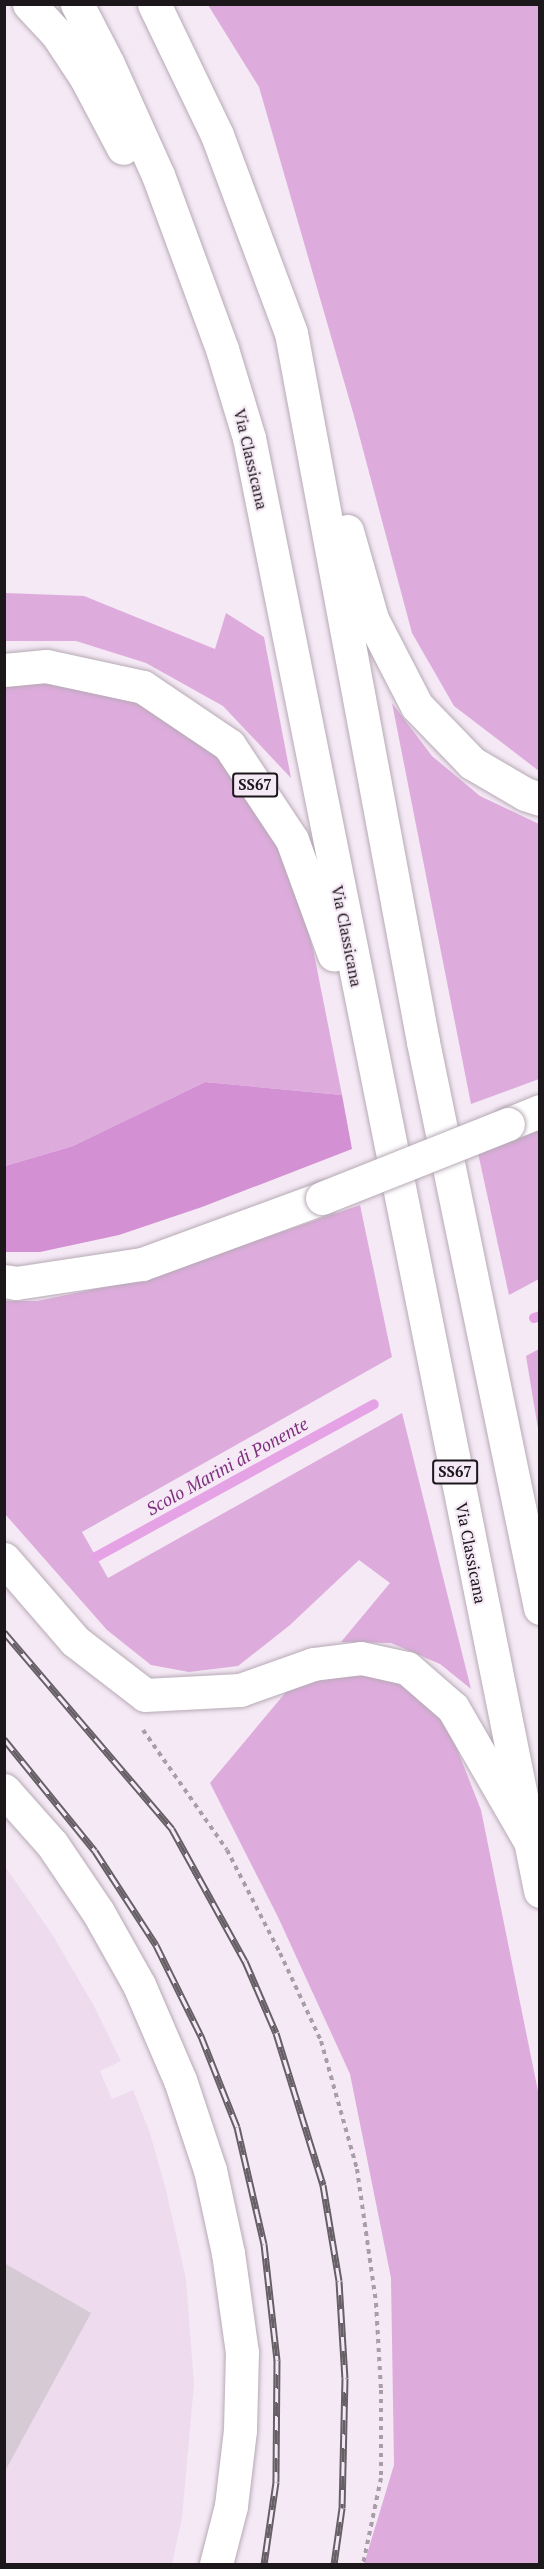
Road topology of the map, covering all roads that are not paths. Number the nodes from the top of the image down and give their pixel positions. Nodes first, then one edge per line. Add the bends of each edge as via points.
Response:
1 (29, 4) edge
2 (77, 4) edge
3 (154, 4) edge
4 (291, 333) junction
5 (222, 349) junction
6 (4, 670) edge
7 (540, 799) edge
8 (370, 1053) junction
9 (540, 1111) edge
10 (4, 1281) edge
11 (4, 1559) edge
12 (540, 1608) edge
13 (4, 1790) edge
14 (530, 1841) junction
15 (540, 1891) edge
16 (216, 2565) edge

1 - 5 main road via 57,34 86,78
2 - 5 main road, Via Classicana via 158,175
3 - 4 main road via 217,135
4 - 7 main road via 372,619 417,706 472,763
4 - 12 main road via 425,1054
5 - 8 main road, Via Classicana via 249,438
6 - 8 main road, SS67 via 46,666 143,687 229,745 292,840
8 - 14 main road, Via Classicana / SS67
9 - 10 main road, bridge via 142,1264 16,1283
11 - 14 main road via 75,1641 144,1695 240,1690 313,1664 361,1658 407,1668 453,1708
13 - 16 main road via 52,1844 98,1912 139,1985 180,2080 210,2170 228,2253 242,2352 233,2495
14 - 15 main road, Via Classicana / SS67

